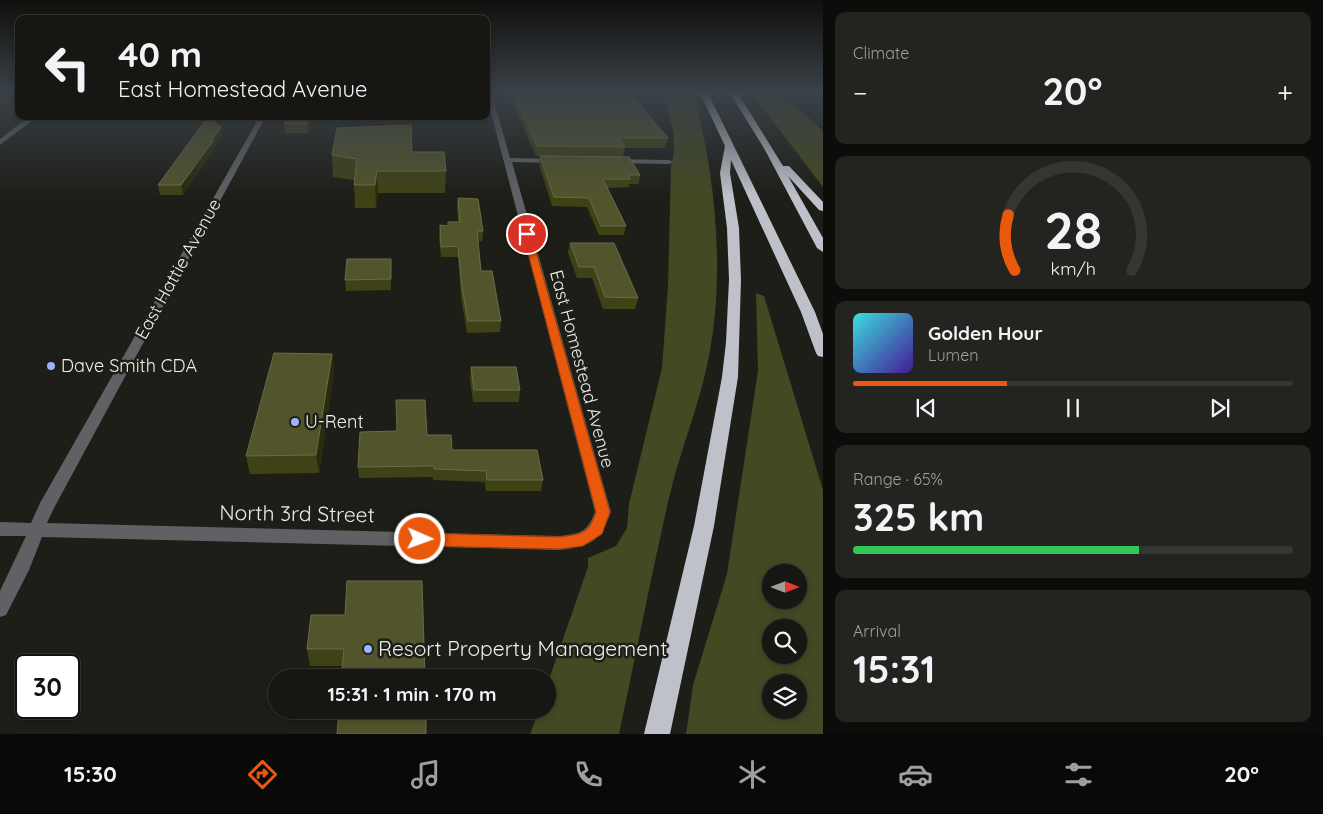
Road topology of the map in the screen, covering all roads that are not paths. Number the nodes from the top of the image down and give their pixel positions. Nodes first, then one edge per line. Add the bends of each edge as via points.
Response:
1 (20, 127) edge
2 (257, 127) edge
3 (498, 127) edge
4 (719, 127) edge
5 (755, 127) edge
6 (0, 143) edge
7 (728, 147) junction
8 (769, 150) junction
9 (507, 160) junction
10 (564, 161) edge
11 (602, 161) edge
12 (669, 162) dead end
13 (823, 208) edge
14 (823, 248) edge
15 (823, 353) edge
16 (0, 529) edge
17 (38, 530) junction
18 (591, 536) joint
19 (0, 609) edge
20 (657, 734) edge

1 - 6 street
2 - 17 street, East Hattie Avenue via 46,505
3 - 9 street, East Homestead Avenue
4 - 7 highway
5 - 8 highway
7 - 15 highway via 808,312
7 - 20 highway via 725,173 733,228 735,280 730,377 704,526
8 - 13 highway
8 - 14 highway
9 - 10 street
9 - 18 street, East Homestead Avenue via 603,512 597,530
11 - 12 street
16 - 17 street, North 3rd Street
17 - 18 street, North 3rd Street via 560,543
17 - 19 street, East Hattie Avenue

